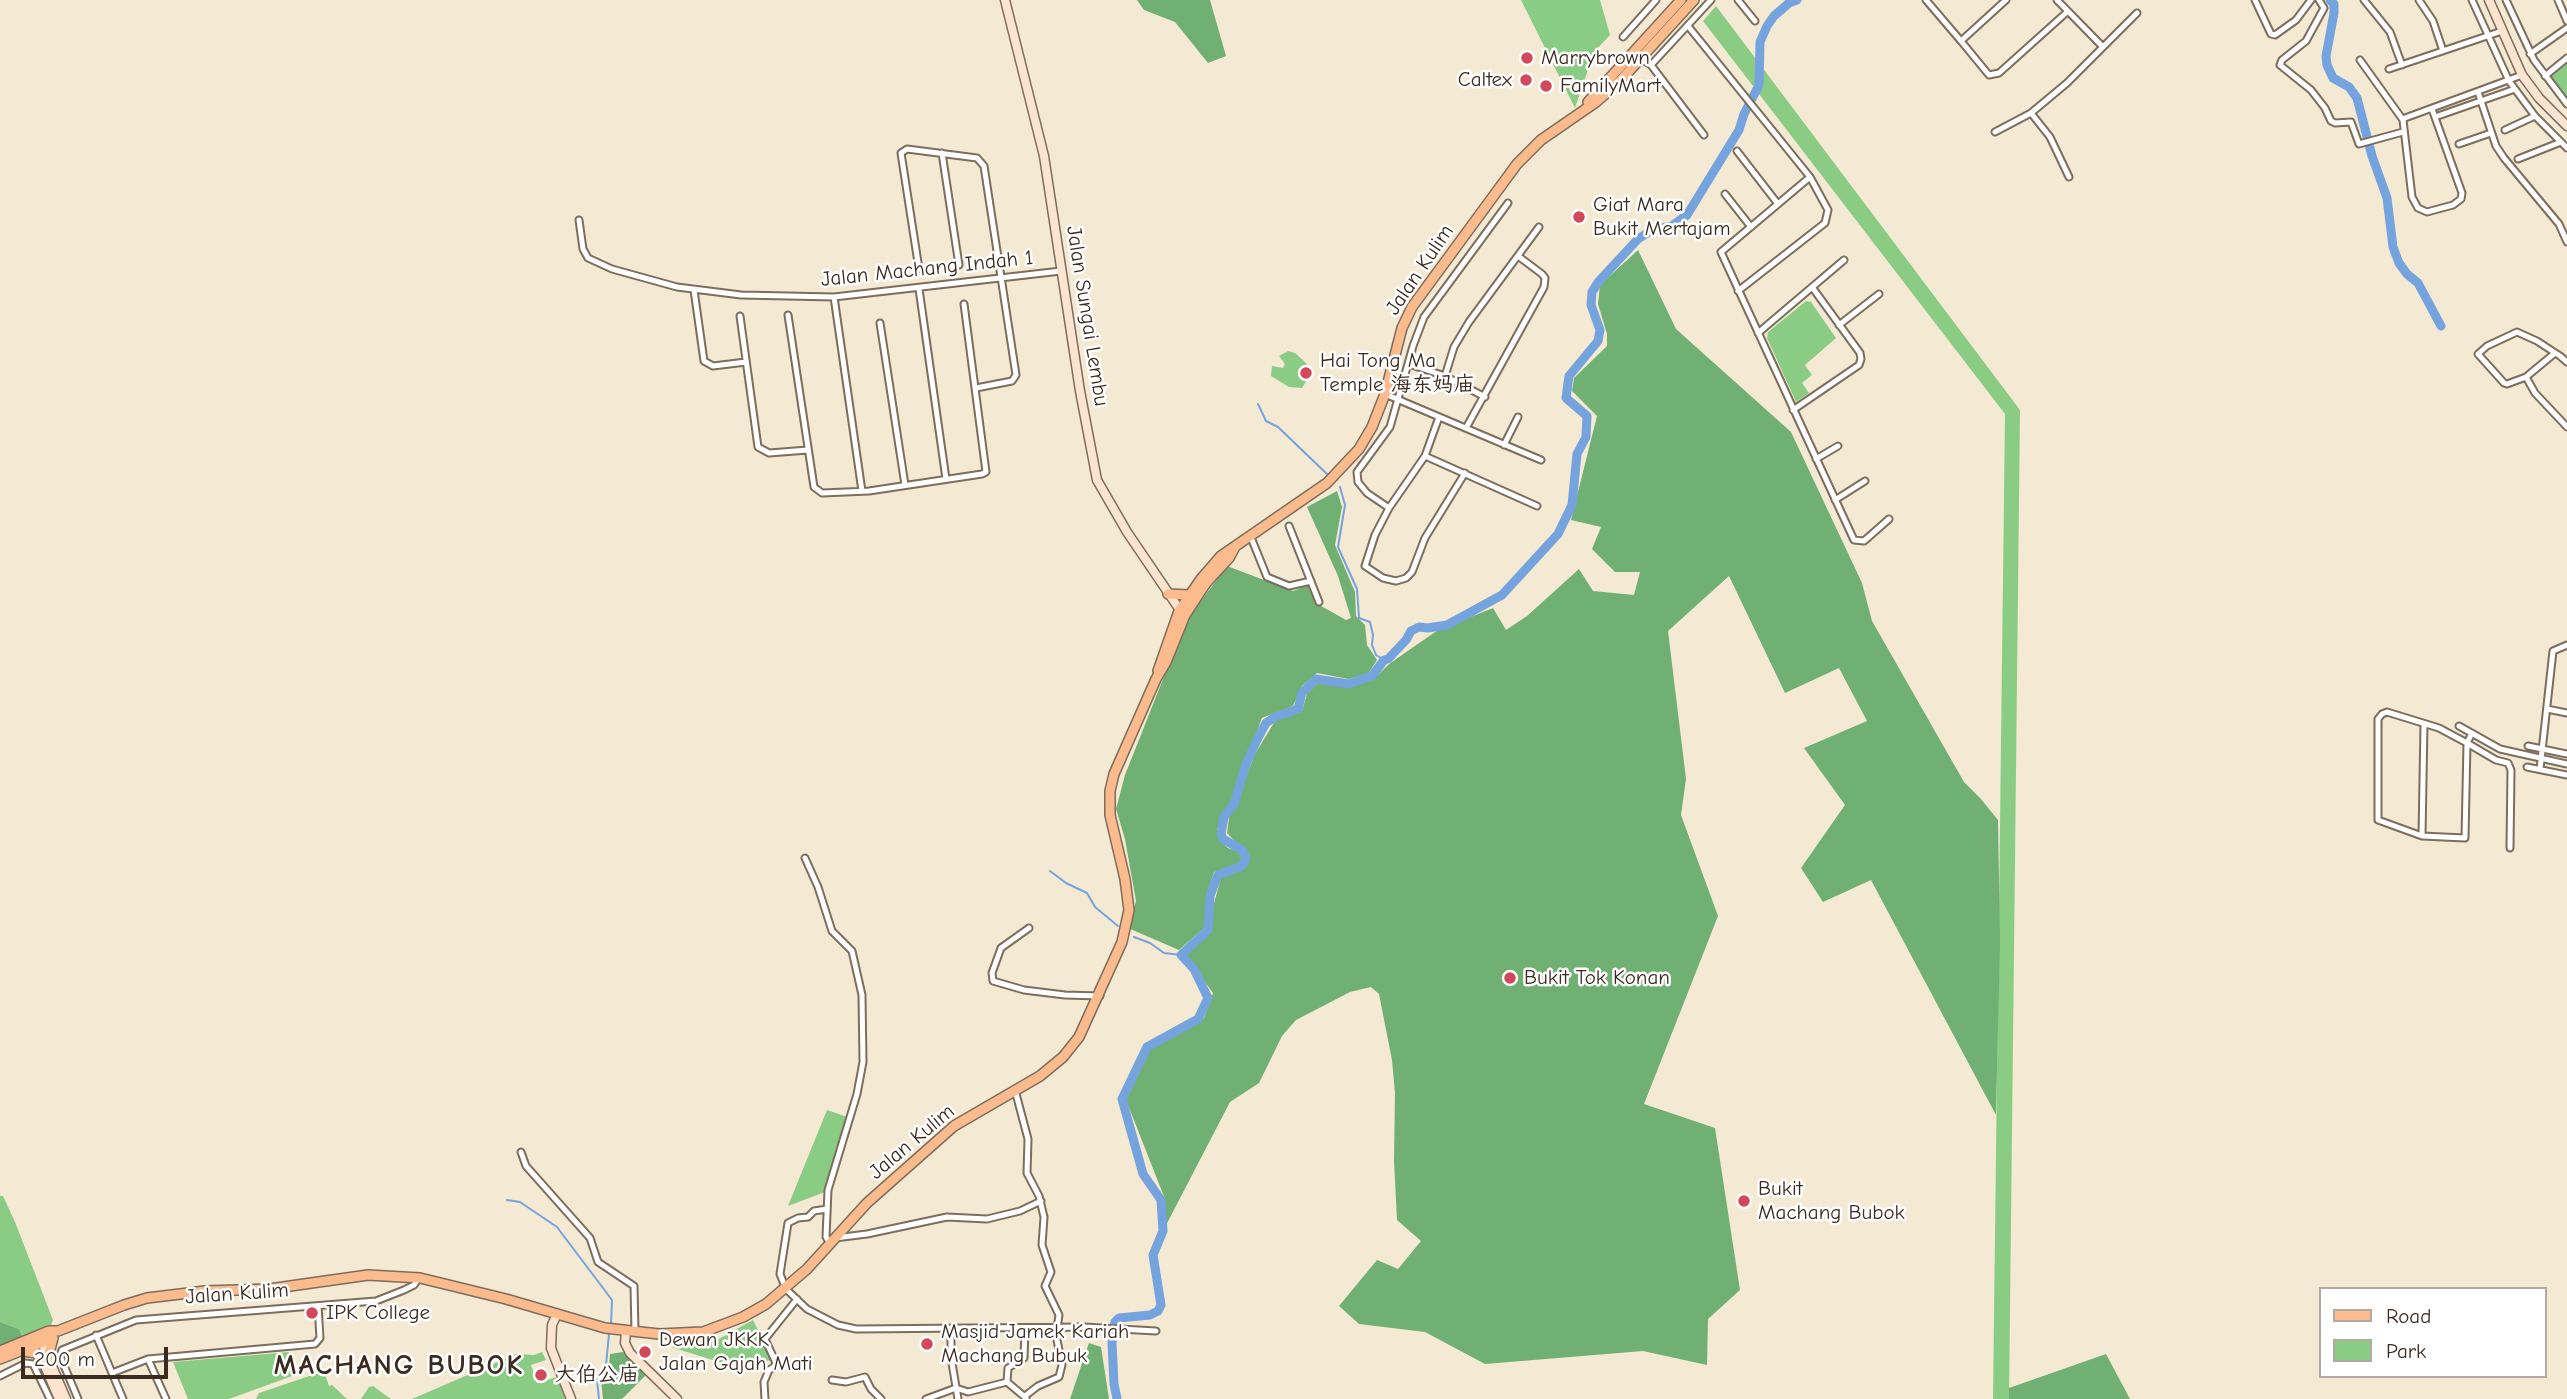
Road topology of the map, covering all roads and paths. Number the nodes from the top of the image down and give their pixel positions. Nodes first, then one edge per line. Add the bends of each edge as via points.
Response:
1 (1005, 0) edge
2 (1656, 0) edge
3 (1711, 0) edge
4 (1738, 0) edge
5 (1926, 0) edge
6 (1938, 0) edge
7 (2006, 0) edge
8 (2057, 0) edge
9 (2255, 0) edge
10 (2311, 0) edge
11 (2319, 0) edge
12 (2364, 0) edge
13 (2419, 0) edge
14 (2472, 0) edge
15 (2489, 0) edge
16 (2506, 0) edge
17 (2558, 0) edge
18 (1682, 2) edge
19 (1931, 6) junction
20 (2067, 12) junction
21 (2137, 13) dead end
22 (1755, 21) dead end
23 (2567, 21) edge
24 (1688, 26) junction
25 (2567, 28) edge
26 (2502, 31) junction
27 (2487, 36) junction
28 (1623, 37) dead end
29 (1962, 40) junction
30 (2103, 47) junction
31 (2443, 51) junction
32 (2530, 54) junction
33 (2567, 58) edge
34 (1641, 59) junction
35 (2360, 60) dead end
36 (1651, 65) junction
37 (2402, 65) junction
38 (2389, 69) dead end
39 (2522, 75) junction
40 (2545, 76) junction
41 (2509, 81) junction
42 (2515, 89) junction
43 (2477, 92) junction
44 (2481, 101) junction
45 (2567, 104) edge
46 (2432, 109) junction
47 (2031, 113) junction
48 (1578, 114) junction
49 (2435, 117) junction
50 (2535, 117) junction
51 (2403, 120) junction
52 (2567, 126) edge
53 (2505, 130) dead end
54 (1995, 132) dead end
55 (2403, 132) junction
56 (2491, 133) junction
57 (1704, 135) dead end
58 (2561, 142) junction
59 (2459, 144) dead end
60 (2567, 148) edge
61 (1737, 151) dead end
62 (942, 153) junction
63 (2518, 159) dead end
64 (1810, 177) junction
65 (2069, 177) dead end
66 (1726, 194) dead end
67 (1508, 203) dead end
68 (1778, 204) junction
69 (579, 220) dead end
70 (1539, 227) dead end
71 (1752, 227) junction
72 (2567, 242) edge
73 (1518, 256) junction
74 (1844, 260) dead end
75 (959, 265) dead end
76 (919, 269) dead end
77 (1061, 271) junction
78 (1002, 279) junction
79 (1812, 287) junction
80 (694, 289) junction
81 (919, 289) junction
82 (1738, 291) junction
83 (1879, 293) dead end
84 (834, 297) junction
85 (964, 304) dead end
86 (788, 315) dead end
87 (740, 316) dead end
88 (880, 323) dead end
89 (1839, 325) junction
90 (1758, 333) junction
91 (2555, 353) junction
92 (746, 362) junction
93 (2567, 362) edge
94 (1409, 364) junction
95 (1445, 376) junction
96 (2526, 377) junction
97 (976, 388) junction
98 (1385, 394) junction
99 (1485, 397) junction
100 (1399, 400) junction
101 (1793, 410) junction
102 (1438, 416) junction
103 (1518, 417) dead end
104 (2567, 427) edge
105 (1466, 428) junction
106 (1504, 445) junction
107 (1838, 446) dead end
108 (808, 450) junction
109 (1425, 456) junction
110 (1816, 459) junction
111 (1541, 460) dead end
112 (1465, 473) junction
113 (946, 479) junction
114 (1865, 481) dead end
115 (905, 485) junction
116 (862, 491) junction
117 (1835, 500) junction
118 (1537, 506) dead end
119 (1389, 508) junction
120 (1889, 519) dead end
121 (1289, 526) dead end
122 (1250, 535) junction
123 (1235, 547) junction
124 (1311, 581) junction
125 (1168, 594) junction
126 (1189, 595) junction
127 (1319, 602) dead end
128 (1182, 613) junction
129 (2567, 645) edge
130 (2547, 709) junction
131 (2567, 713) edge
132 (2424, 724) junction
133 (2459, 726) dead end
134 (2472, 733) junction
135 (2467, 743) junction
136 (2528, 746) dead end
137 (2542, 749) junction
138 (2567, 754) edge
139 (2541, 759) junction
140 (2567, 764) edge
141 (2527, 767) dead end
142 (2540, 769) junction
143 (2567, 775) edge
144 (2422, 836) junction
145 (2510, 848) dead end
146 (805, 858) dead end
147 (1029, 928) dead end
148 (1100, 996) junction
149 (1015, 1090) junction
150 (521, 1152) dead end
151 (1041, 1201) junction
152 (827, 1209) junction
153 (833, 1240) junction
154 (420, 1278) junction
155 (786, 1289) junction
156 (797, 1298) junction
157 (318, 1306) junction
158 (557, 1314) junction
159 (1025, 1328) junction
160 (1058, 1328) junction
161 (951, 1329) junction
162 (1156, 1331) dead end
163 (625, 1332) junction
164 (56, 1334) junction
165 (96, 1335) junction
166 (37, 1340) junction
167 (0, 1351) edge
168 (20, 1351) junction
169 (0, 1359) edge
170 (148, 1359) junction
171 (41, 1361) junction
172 (67, 1373) junction
173 (112, 1373) junction
174 (0, 1376) edge
175 (57, 1378) junction
176 (832, 1380) dead end
177 (1007, 1382) junction
178 (956, 1388) junction
179 (1025, 1397) edge
180 (50, 1399) edge
181 (59, 1399) edge
182 (66, 1399) edge
183 (78, 1399) edge
184 (123, 1399) edge
185 (166, 1399) edge
186 (571, 1399) edge
187 (677, 1399) edge
188 (765, 1399) edge
189 (881, 1399) edge
190 (926, 1399) edge
191 (958, 1399) edge

1 - 77 main road, Jalan Sungai Lembu via 1044,156
2 - 28 street
3 - 24 street
4 - 22 street
5 - 19 street
6 - 19 street
7 - 29 street
8 - 20 street
9 - 10 street via 2275,35 2296,20
11 - 55 street via 2324,8 2306,41 2280,63 2311,90 2331,121 2351,122 2358,143
12 - 37 street via 2390,32
13 - 31 street
14 - 27 street
15 - 26 main road
16 - 32 street
17 - 23 street
18 - 34 main road
18 - 48 main road
19 - 29 street
20 - 29 street via 1994,75 1989,75
20 - 30 street
21 - 30 street
24 - 36 street
24 - 64 street
25 - 32 street
26 - 27 street
26 - 39 main road
27 - 31 street
27 - 41 street
30 - 47 street
31 - 37 street
32 - 40 street
33 - 40 street
34 - 36 street
34 - 48 main road
35 - 51 street
36 - 57 street
37 - 38 street
39 - 41 street
39 - 52 main road
40 - 45 street
41 - 42 street
41 - 43 street
42 - 44 street
42 - 50 street
43 - 44 street
43 - 46 street
44 - 49 street
44 - 56 street
46 - 49 street
46 - 51 street
47 - 54 street
47 - 65 street via 2050,137
48 - 98 main road, Jalan Kulim via 1517,164 1412,307
49 - 55 street via 2462,188 2461,199 2453,205 2427,212 2414,202
50 - 53 street
50 - 58 street
51 - 55 street
56 - 59 street
56 - 72 street via 2504,158 2559,224
58 - 60 street
58 - 63 street
61 - 68 street
62 - 75 street
62 - 76 street via 907,149 901,153
62 - 78 street via 977,158 984,166
64 - 68 street
64 - 82 street via 1828,210 1825,223
66 - 71 street
67 - 94 street, Jalan Kulim via 1424,317
68 - 71 street
69 - 80 street, Jalan Machang Indah 1 via 588,258 612,269
70 - 73 street
71 - 82 street via 1721,252
73 - 95 street via 1469,322 1454,347
73 - 99 street via 1542,274 1544,287
74 - 79 street
77 - 78 street, Jalan Machang Indah 1
77 - 125 main road, Jalan Sungai Lembu via 1097,480
78 - 81 street, Jalan Machang Indah 1
78 - 97 street via 1016,374 1012,381
79 - 89 street
79 - 90 street
80 - 84 street, Jalan Machang Indah 1
80 - 92 street via 704,361 713,366
81 - 84 street, Jalan Machang Indah 1
81 - 113 street
82 - 90 street
83 - 89 street
84 - 116 street
85 - 97 street
86 - 108 street
87 - 92 street
88 - 115 street
89 - 101 street via 1860,353 1859,365
90 - 101 street
91 - 93 street
91 - 96 street
91 - 96 street via 2517,331 2479,352 2504,383
92 - 108 street via 758,447 769,453
94 - 95 street
94 - 100 street, Jalan Kulim
95 - 99 street
96 - 104 street
97 - 113 street via 987,468 982,474
98 - 100 street
98 - 122 main road, Jalan Kulim via 1359,449 1338,473
99 - 105 street
100 - 102 street
100 - 119 street, Jalan Kulim via 1390,427 1357,472 1367,493
101 - 110 street
102 - 105 street
102 - 109 street
103 - 106 street
105 - 106 street
106 - 111 street
107 - 110 street
108 - 116 street via 817,492
109 - 112 street
109 - 119 street
110 - 117 street
112 - 118 street
112 - 119 street via 1425,538 1412,572 1396,581 1383,579 1365,566
113 - 115 street
114 - 117 street
115 - 116 street
117 - 120 street via 1859,542
121 - 124 street
122 - 123 main road, Jalan Kulim
122 - 124 street via 1267,577 1289,586
123 - 126 main road, Jalan Kulim via 1221,555
123 - 128 main road, Jalan Kulim
124 - 127 street
125 - 126 main road
125 - 128 main road, Jalan Sungai Lembu
126 - 128 main road, Jalan Kulim
128 - 148 main road, Jalan Kulim via 1110,791 1111,824 1129,910 1122,942
129 - 130 street via 2554,650
130 - 131 street
130 - 137 street
132 - 135 street
132 - 144 street
132 - 144 street via 2388,712 2379,717 2378,820
133 - 134 street
134 - 135 street
134 - 139 street via 2500,749
135 - 144 street via 2465,838
135 - 145 street via 2511,767
136 - 137 street
137 - 138 street
137 - 139 street
139 - 140 street
139 - 142 street
141 - 142 street
142 - 143 street
146 - 152 street via 832,932 852,951 862,995 863,1062 828,1190
147 - 148 street via 1002,948 993,981 1024,990
148 - 149 main road, Jalan Kulim via 1063,1058
149 - 151 street via 1028,1139 1027,1173
149 - 153 main road, Jalan Kulim via 954,1126 874,1196
150 - 163 street via 526,1166 590,1238 598,1262 634,1286
151 - 153 street via 987,1219 947,1217
151 - 160 street via 1042,1245 1051,1272 1045,1286 1059,1315
152 - 153 street via 826,1237
152 - 155 street via 814,1210 786,1227 780,1274
153 - 155 main road, Jalan Kulim
154 - 157 street, Jalan Kulim via 376,1301
154 - 158 main road, Jalan Kulim
154 - 164 main road, Jalan Kulim via 369,1275 269,1289 169,1294 124,1305
155 - 156 street
155 - 163 main road, Jalan Kulim via 750,1313 704,1332
156 - 161 street via 823,1318 849,1329
156 - 188 street via 765,1339 776,1363 764,1382
157 - 165 street, Jalan Kulim via 136,1320
157 - 170 street via 320,1338 315,1344
158 - 163 main road, Jalan Kulim
158 - 186 main road via 551,1348
159 - 160 street
159 - 161 street
159 - 177 street via 1024,1358 1010,1366
160 - 162 street
160 - 179 street via 1059,1377
161 - 178 street
163 - 187 main road via 630,1353
164 - 166 main road, Jalan Kulim via 49,1331
164 - 171 main road
165 - 172 street, Jalan Kulim via 62,1350
165 - 173 street
166 - 167 main road, Jalan Kulim
166 - 168 main road, Jalan Kulim
166 - 171 main road
168 - 169 main road, Jalan Kulim
168 - 171 main road via 36,1353
170 - 173 street
170 - 185 street
171 - 174 street
171 - 175 main road
171 - 180 street
171 - 181 main road
172 - 175 street
172 - 183 street
173 - 184 street
175 - 182 main road
176 - 189 street via 865,1377
177 - 178 street via 968,1392
177 - 179 street
178 - 190 street
178 - 191 street

